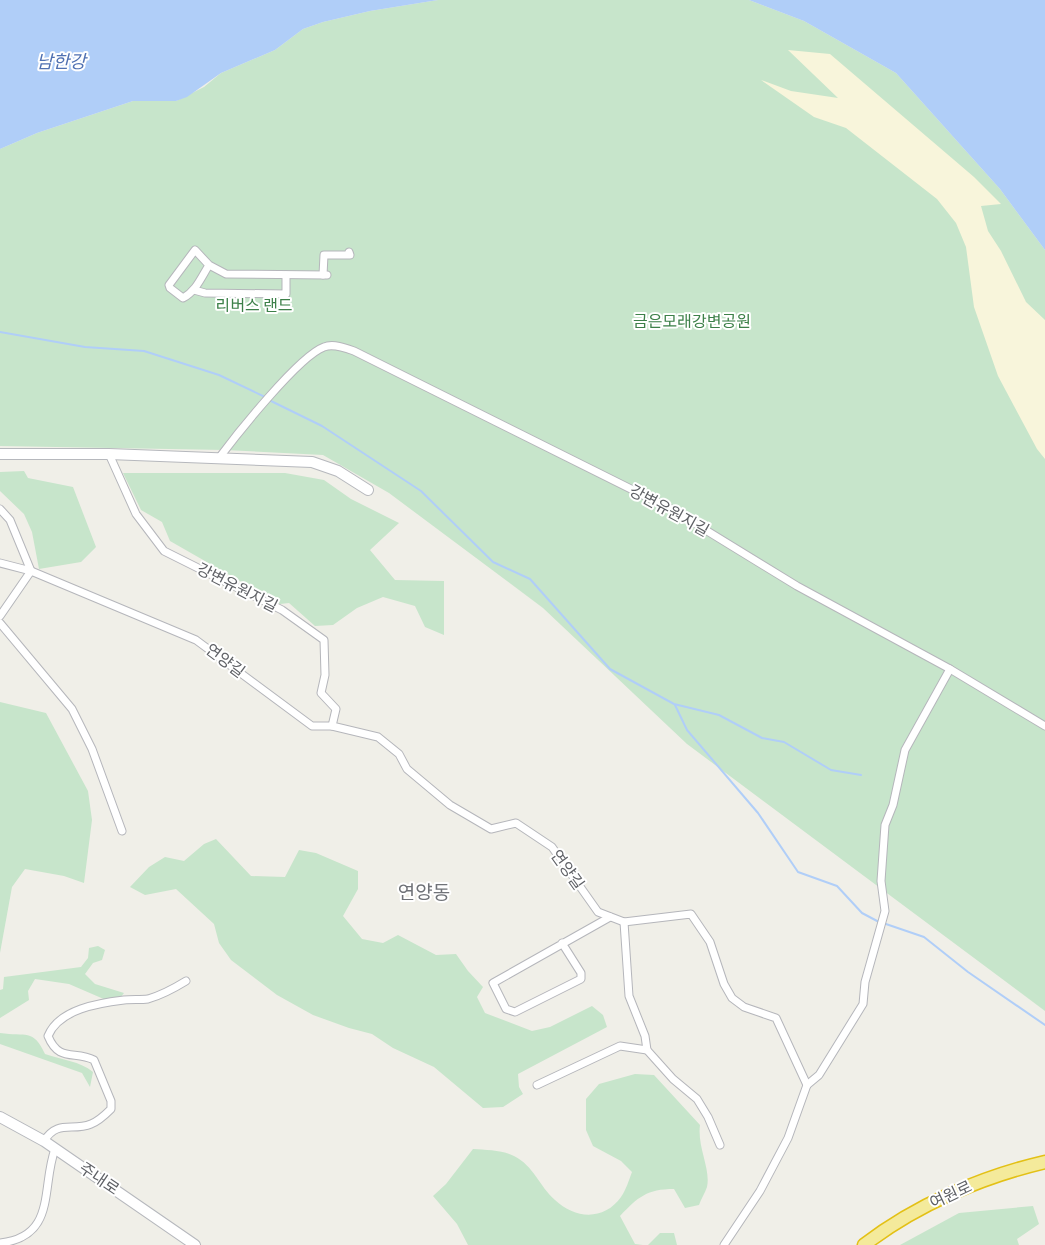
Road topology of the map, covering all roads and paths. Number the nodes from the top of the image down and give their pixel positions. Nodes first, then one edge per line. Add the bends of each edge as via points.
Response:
1 (349, 252) dead end
2 (209, 265) junction
3 (286, 275) junction
4 (194, 290) junction
5 (0, 454) edge
6 (110, 454) junction
7 (219, 458) junction
8 (368, 490) dead end
9 (0, 509) edge
10 (0, 563) edge
11 (31, 571) junction
12 (0, 616) edge
13 (0, 622) edge
14 (950, 669) junction
15 (332, 726) junction
16 (1045, 726) edge
17 (122, 831) dead end
18 (610, 916) junction
19 (624, 922) junction
20 (562, 943) junction
21 (186, 981) dead end
22 (646, 1050) junction
23 (537, 1085) dead end
24 (807, 1085) junction
25 (0, 1116) edge
26 (44, 1142) junction
27 (720, 1145) dead end
28 (56, 1149) junction
29 (1045, 1162) edge
30 (1045, 1171) edge
31 (0, 1243) edge
32 (12, 1244) edge
33 (195, 1245) edge
34 (724, 1245) edge
35 (864, 1245) edge
36 (879, 1245) edge

1 - 3 street via 350,256 324,255 325,275
2 - 3 street via 226,274
2 - 4 street
2 - 4 street via 195,250 169,285 183,298
3 - 4 street via 286,294 205,293
5 - 6 street
6 - 7 street
6 - 15 street, 강변유원지길 via 136,514 164,551 282,610 324,640 325,675 321,693 336,709
7 - 8 street via 312,462 338,471
7 - 14 street, 강변유원지길 via 286,378 325,346 341,346 673,510 797,586
9 - 11 street via 10,520
10 - 11 street, 연양길
11 - 12 street
11 - 15 street, 연양길 via 196,640 312,726
13 - 17 street via 72,709 92,749
14 - 16 street, 강변유원지길
14 - 24 street via 904,750 893,805 885,825 882,881 885,911 865,982 863,1004 819,1075
15 - 18 street, 연양길 via 378,737 399,754 407,770 450,804 491,829 516,822 552,847 598,912
18 - 19 street, 연양길
18 - 20 street
19 - 22 street via 629,996 645,1036
19 - 24 street via 691,914 710,942 732,998 744,1007 776,1018
20 - 20 street via 493,983 506,1008 515,1012 581,979 581,973
21 - 26 street via 145,1000 104,1003 67,1014 52,1026 48,1036 55,1049 94,1060 111,1101 110,1109 92,1124 50,1131
22 - 23 street via 620,1046
22 - 27 street via 696,1099
24 - 34 street via 788,1138 760,1191
25 - 26 street, 주내로
26 - 28 street, 주내로
28 - 32 street via 50,1164 44,1211 34,1229
28 - 33 street, 주내로
29 - 35 highway, 여원로 via 1012,1170 956,1192 903,1219
30 - 36 highway, 여원로 via 1015,1178 942,1207
31 - 32 street

